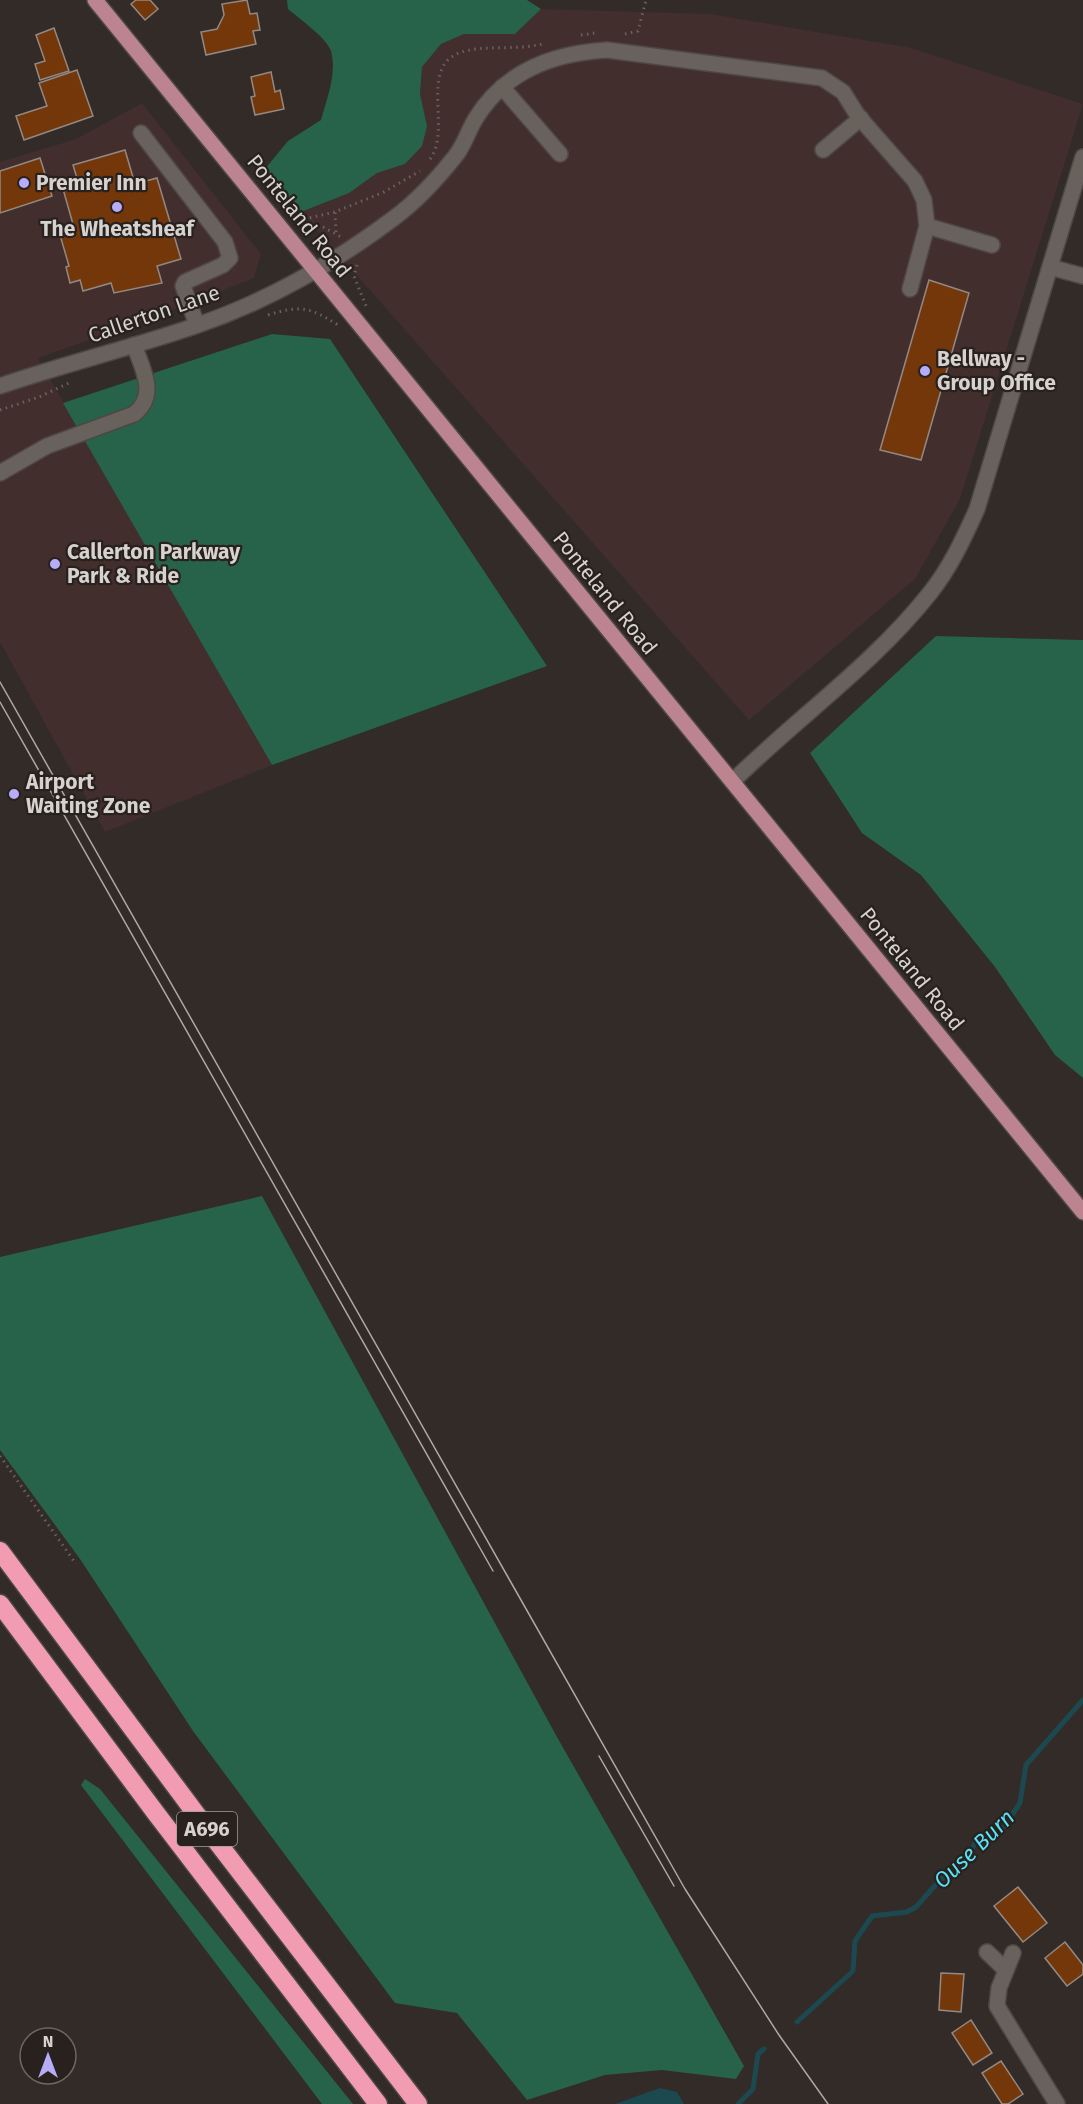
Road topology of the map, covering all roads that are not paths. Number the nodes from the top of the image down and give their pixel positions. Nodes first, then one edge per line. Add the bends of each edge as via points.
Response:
1 (95, 0) edge
2 (502, 87) junction
3 (861, 118) junction
4 (141, 133) dead end
5 (823, 150) dead end
6 (560, 154) dead end
7 (1083, 157) edge
8 (927, 226) junction
9 (992, 245) dead end
10 (1050, 267) junction
11 (316, 270) junction
12 (1083, 276) edge
13 (910, 289) dead end
14 (197, 325) junction
15 (134, 345) junction
16 (0, 386) edge
17 (0, 473) edge
18 (733, 781) junction
19 (1083, 1212) edge
20 (0, 1551) edge
21 (2, 1606) edge
22 (987, 1952) dead end
23 (1013, 1953) dead end
24 (1006, 1970) junction
25 (378, 2104) edge
26 (418, 2104) edge
27 (1057, 2104) edge

1 - 11 main road, Ponteland Road
2 - 3 street, Callerton Lane via 539,62 579,51 607,50 822,78 843,92
2 - 6 street
2 - 11 street, Callerton Lane via 477,117 459,152 433,182 396,217
3 - 5 street
3 - 8 street, Callerton Lane via 915,181 924,200
4 - 14 street via 230,252 223,265 183,286
7 - 10 street
8 - 9 street
8 - 13 street
10 - 12 street
10 - 18 street via 977,509 960,547 932,591 884,646
11 - 14 street, Callerton Lane via 283,289
11 - 18 main road, Ponteland Road
14 - 15 street, Callerton Lane
15 - 16 street, Callerton Lane
15 - 17 street via 148,391 139,410 47,446
18 - 19 main road, Ponteland Road
20 - 26 highway, A696
21 - 25 highway, A696
22 - 24 street
23 - 24 street
24 - 27 street via 997,2006

